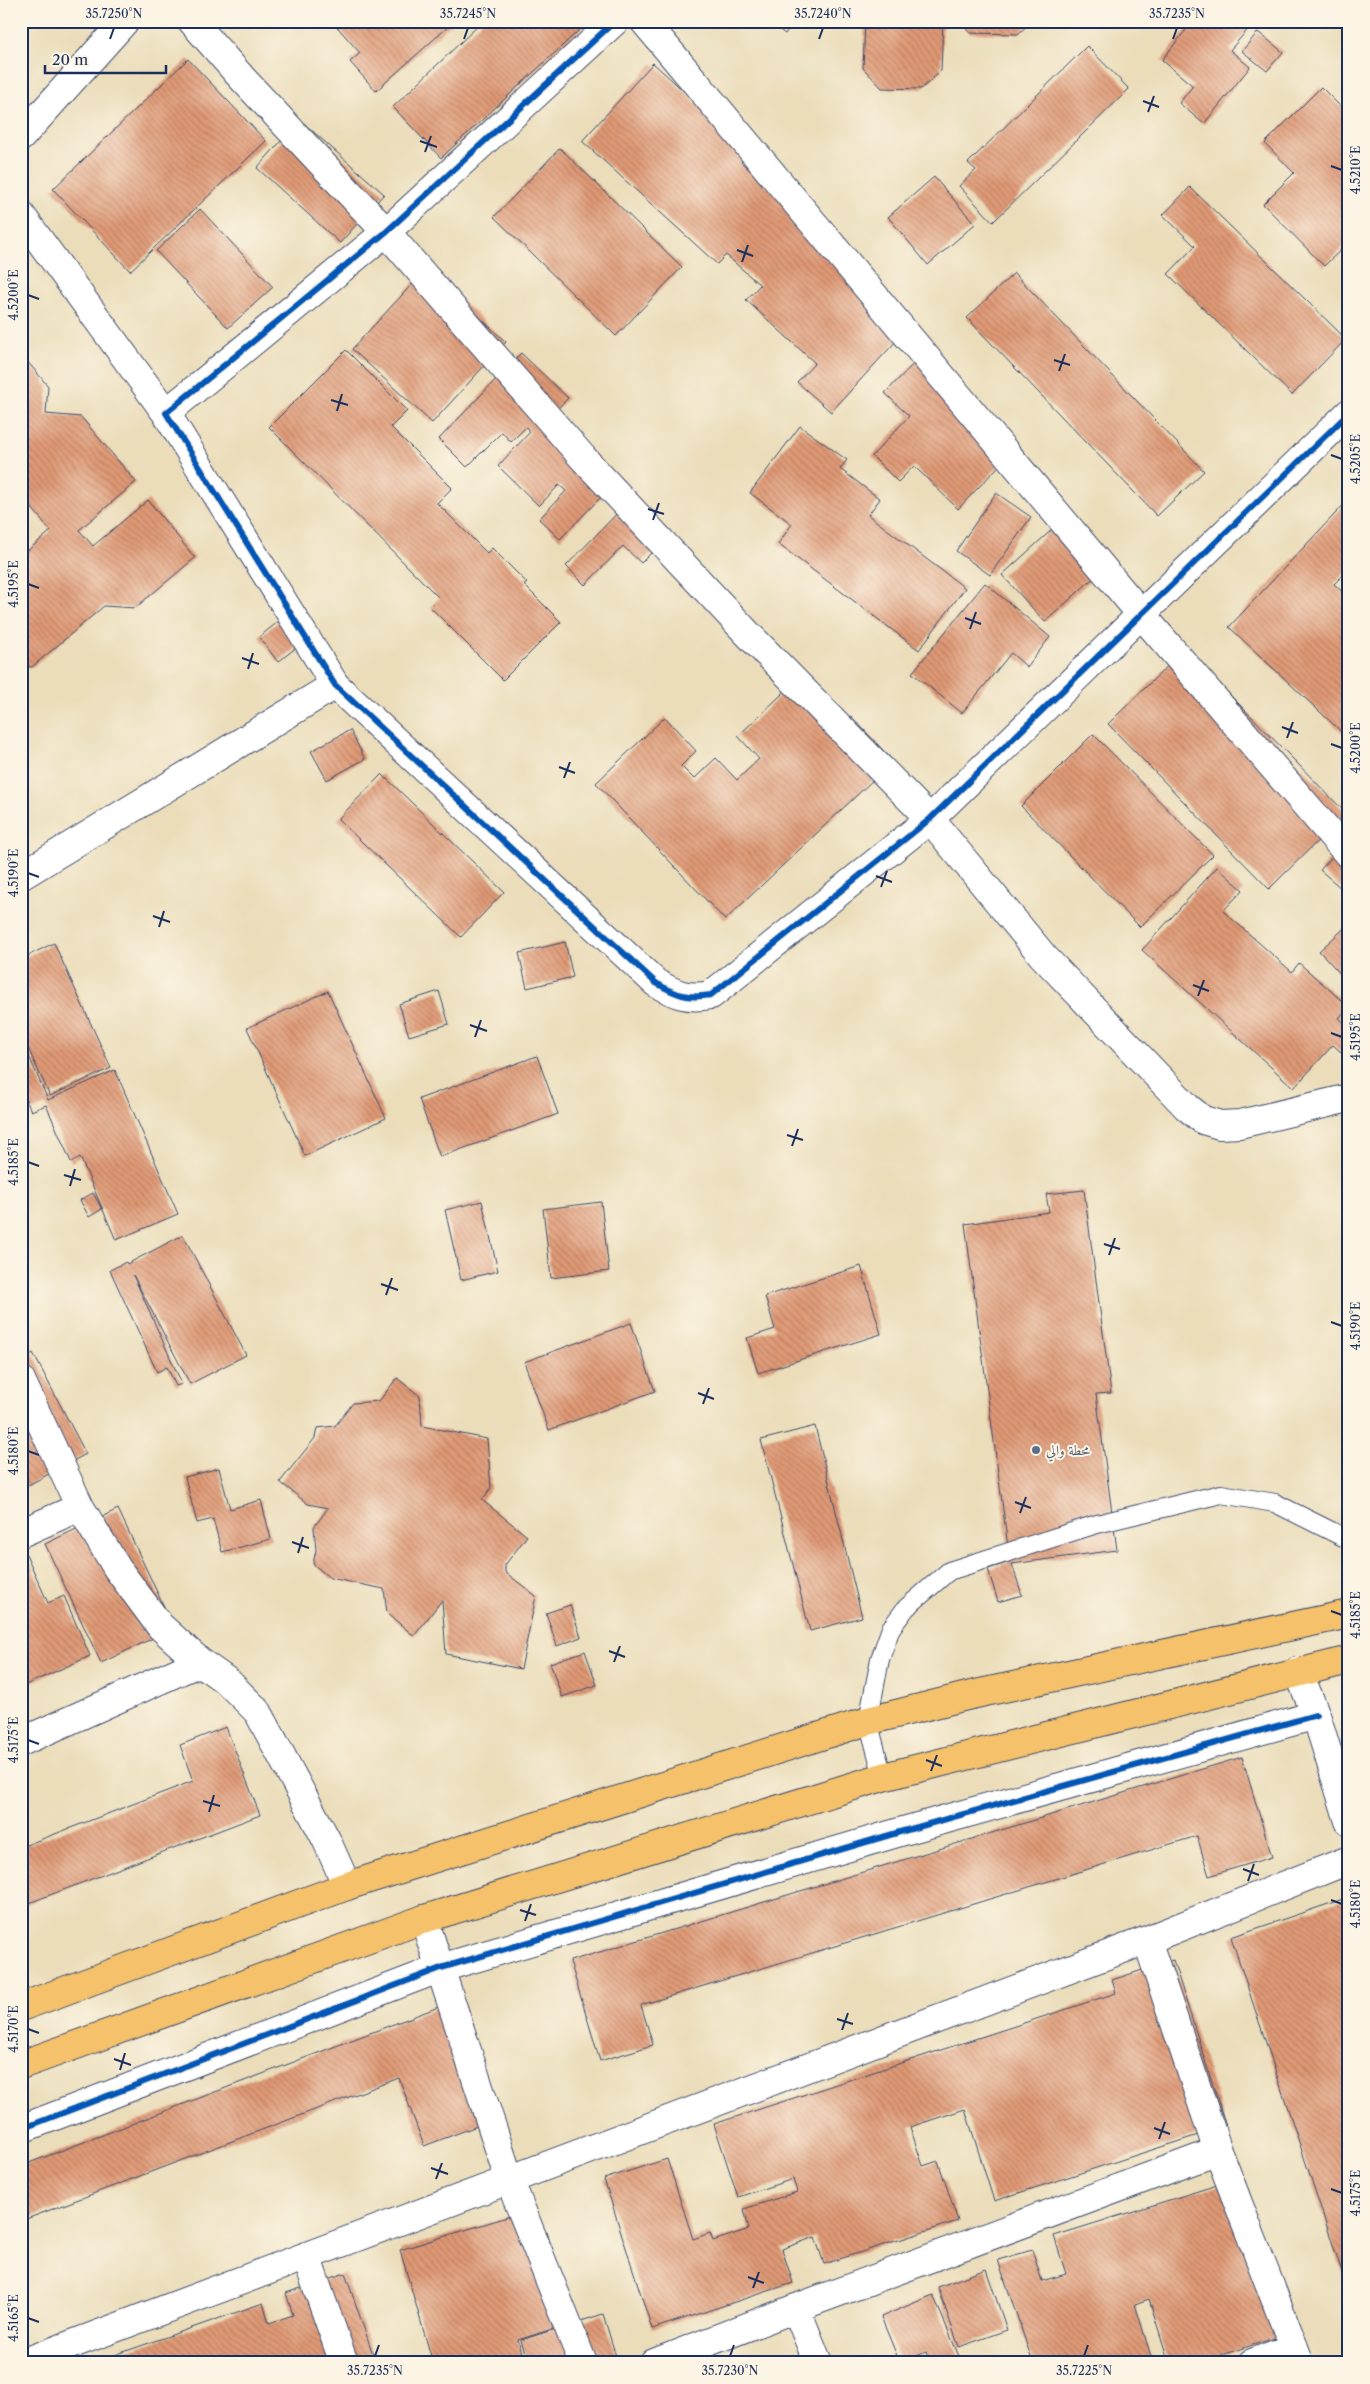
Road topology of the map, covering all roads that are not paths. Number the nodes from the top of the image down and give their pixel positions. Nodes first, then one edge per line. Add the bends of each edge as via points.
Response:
1 (125, 21) edge
2 (192, 21) edge
3 (615, 21) edge
4 (644, 21) edge
5 (21, 137) edge
6 (21, 215) edge
7 (386, 232) junction
8 (166, 413) junction
9 (1349, 413) edge
10 (1141, 614) junction
11 (335, 685) junction
12 (930, 819) junction
13 (1349, 855) edge
14 (21, 876) edge
15 (1349, 1098) edge
16 (21, 1380) edge
17 (80, 1507) junction
18 (21, 1533) edge
19 (1349, 1540) edge
20 (1349, 1614) edge
21 (1349, 1660) edge
22 (200, 1662) junction
23 (1298, 1671) junction
24 (1316, 1715) junction
25 (868, 1721) junction
26 (21, 1742) edge
27 (883, 1777) junction
28 (1349, 1821) edge
29 (1349, 1860) edge
30 (347, 1886) junction
31 (424, 1919) junction
32 (1147, 1940) junction
33 (441, 1968) junction
34 (21, 2006) edge
35 (21, 2066) edge
36 (21, 2129) edge
37 (1218, 2151) junction
38 (509, 2179) junction
39 (306, 2256) junction
40 (796, 2308) junction
41 (1297, 2355) edge
42 (22, 2363) edge
43 (344, 2363) edge
44 (583, 2363) edge
45 (654, 2363) edge
46 (818, 2363) edge
47 (1252, 2363) edge

1 - 5 street
2 - 7 street
3 - 7 street
4 - 10 street
6 - 8 street
7 - 8 street
7 - 12 street via 584,459
8 - 11 street
9 - 10 street
10 - 12 street
10 - 13 street
11 - 12 street via 656,983 693,998 711,995
11 - 14 street
12 - 15 street via 1043,956 1203,1120 1220,1125 1240,1124
16 - 17 street
17 - 18 street
17 - 22 street via 116,1568 160,1626
19 - 25 lane via 1275,1502 1221,1494 1097,1524 949,1571 906,1608 891,1628 880,1659
20 - 25 main road via 971,1694
21 - 23 main road
22 - 26 street
22 - 30 street via 228,1682 258,1712 326,1839
23 - 24 street
23 - 27 main road
24 - 28 street
24 - 33 street via 900,1832
25 - 27 lane
25 - 30 main road
27 - 31 main road
29 - 32 street
30 - 34 main road
31 - 33 street
31 - 35 main road
32 - 37 street
32 - 38 street
33 - 36 street
33 - 38 street
37 - 40 street
37 - 41 street
38 - 39 street
38 - 44 street
39 - 42 street
39 - 43 street
40 - 45 street
40 - 46 street
41 - 47 street

